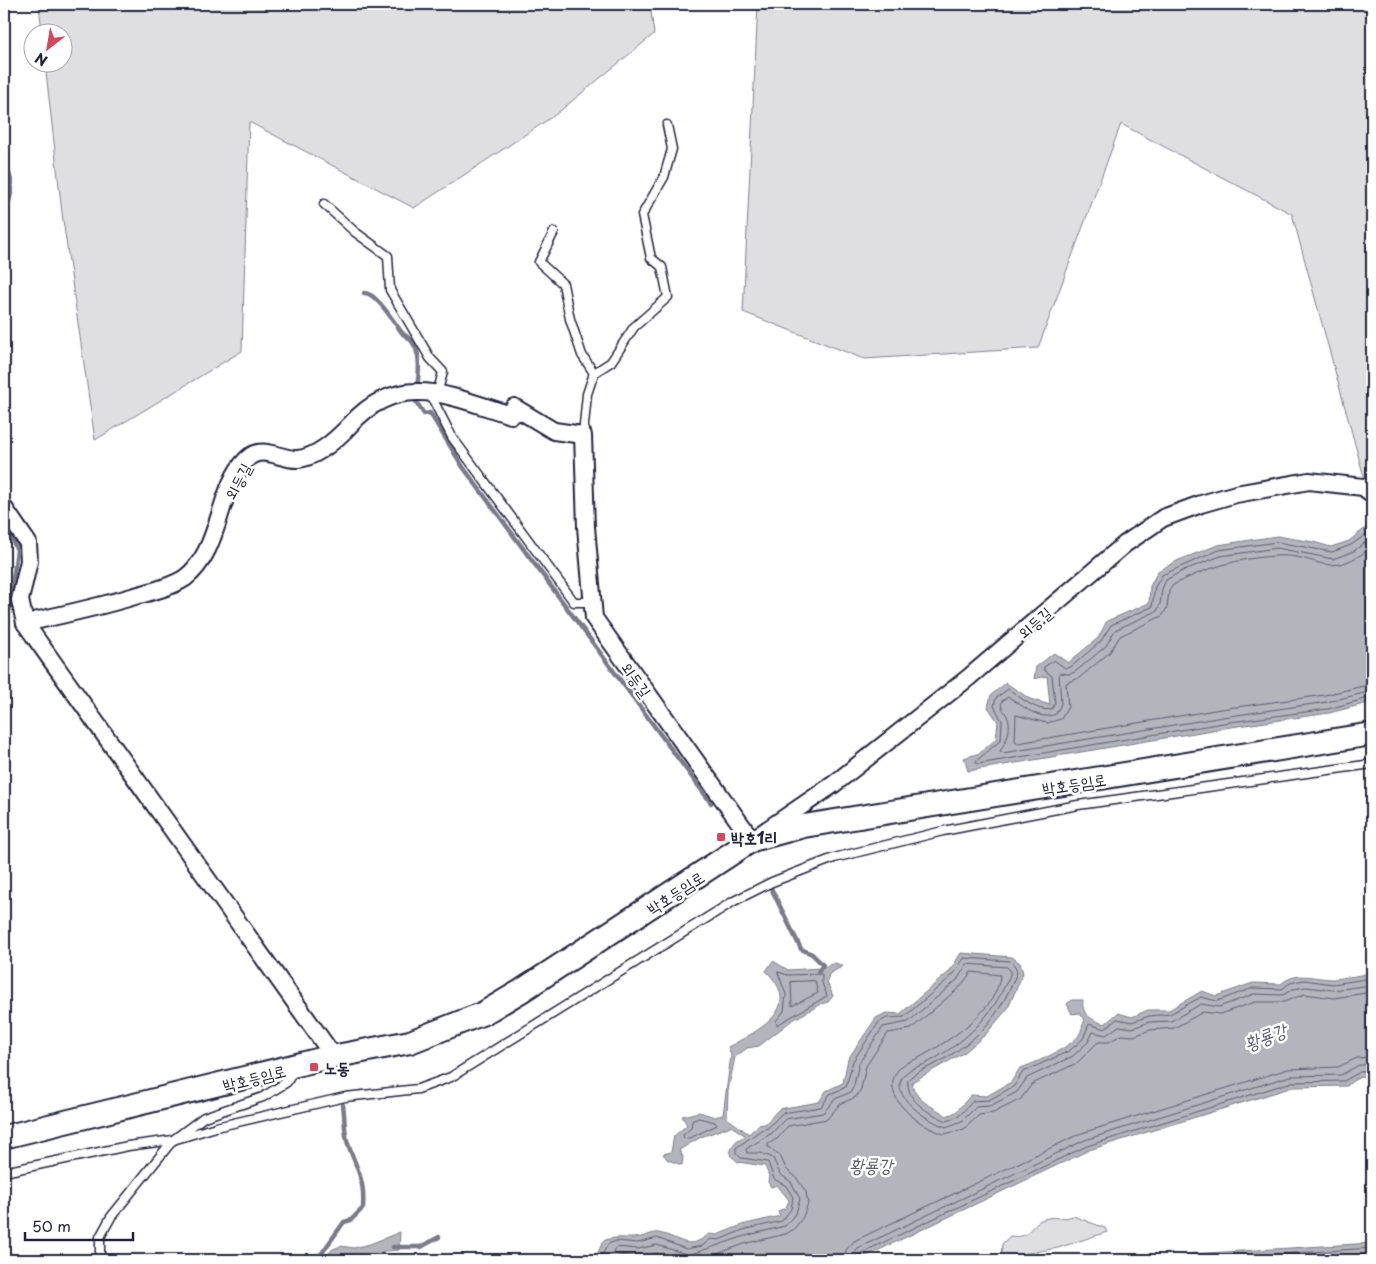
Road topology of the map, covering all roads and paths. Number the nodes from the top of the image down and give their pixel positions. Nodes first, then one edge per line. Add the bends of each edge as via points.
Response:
1 (667, 125) dead end
2 (324, 204) dead end
3 (554, 232) dead end
4 (594, 373) junction
5 (434, 394) junction
6 (583, 435) junction
7 (1372, 494) edge
8 (4, 508) edge
9 (592, 602) junction
10 (25, 623) junction
11 (1372, 734) edge
12 (1372, 764) edge
13 (752, 840) junction
14 (334, 1057) junction
15 (296, 1067) junction
16 (4, 1137) edge
17 (173, 1140) junction
18 (4, 1172) edge
19 (100, 1260) edge

1 - 4 lane via 672,149 664,177 642,215 651,258 662,267 668,297 634,327 611,362
2 - 5 lane via 354,232 388,256 390,290 430,358 443,372
3 - 4 lane via 539,262 563,284 582,355
4 - 6 lane via 587,394
5 - 6 street, 외등길 via 452,395 511,415 515,413 514,407 554,431
5 - 9 lane via 452,437 574,602
5 - 10 street, 외등길 via 408,392 385,397 358,416 340,436 322,449 298,459 268,453 256,453 248,458 230,489 204,556 184,578 135,597
6 - 9 street, 외등길
7 - 13 street, 외등길 via 1363,487 1309,481 1236,494 1163,518 1124,544 968,678 834,784
8 - 10 street via 28,543 29,561 20,600
9 - 13 street, 외등길 via 594,618
10 - 14 street
11 - 13 street, 박호등임로 via 804,826
12 - 17 lane via 1078,805 934,833 834,858 734,901 451,1077 418,1089 345,1097
13 - 14 street, 박호등임로 via 484,1013 410,1042
14 - 15 street, 박호등임로
15 - 16 street, 박호등임로
15 - 17 lane via 286,1082 263,1097 204,1117
17 - 18 lane
17 - 19 lane via 111,1217 100,1237

